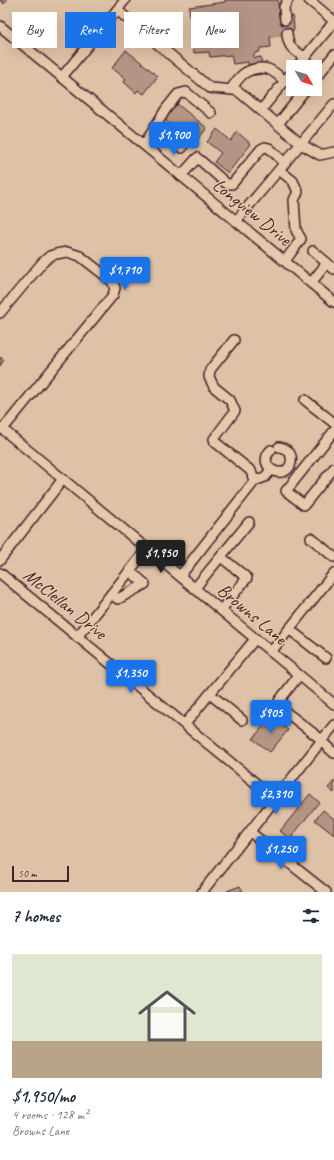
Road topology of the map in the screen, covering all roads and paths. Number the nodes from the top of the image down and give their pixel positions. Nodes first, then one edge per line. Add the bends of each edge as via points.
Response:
1 (125, 0) edge
2 (288, 0) edge
3 (309, 0) edge
4 (117, 10) junction
5 (285, 20) dead end
6 (334, 22) edge
7 (0, 26) edge
8 (287, 33) dead end
9 (334, 55) edge
10 (304, 57) junction
11 (302, 60) edge
12 (322, 70) edge
13 (62, 77) junction
14 (285, 81) joint
15 (231, 89) junction
16 (300, 96) edge
17 (334, 104) edge
18 (261, 110) junction
19 (211, 112) dead end
20 (278, 124) junction
21 (155, 126) junction
22 (301, 144) junction
23 (144, 145) junction
24 (182, 148) dead end
25 (334, 152) edge
26 (285, 162) junction
27 (279, 170) junction
28 (181, 176) junction
29 (236, 221) junction
30 (313, 251) dead end
31 (284, 261) junction
32 (330, 266) edge
33 (311, 283) junction
34 (334, 302) edge
35 (0, 313) edge
36 (234, 340) dead end
37 (306, 400) dead end
38 (334, 423) edge
39 (1, 428) edge
40 (334, 431) edge
41 (334, 468) edge
42 (271, 470) junction
43 (286, 470) junction
44 (296, 478) junction
45 (63, 479) junction
46 (254, 481) junction
47 (249, 522) dead end
48 (311, 538) dead end
49 (147, 549) junction
50 (221, 557) junction
51 (334, 557) edge
52 (0, 560) edge
53 (130, 571) junction
54 (0, 573) edge
55 (180, 576) junction
56 (333, 576) edge
57 (195, 588) junction
58 (111, 594) junction
59 (221, 610) junction
60 (289, 629) junction
61 (77, 637) junction
62 (256, 639) junction
63 (270, 652) junction
64 (326, 658) dead end
65 (299, 675) junction
66 (210, 694) junction
67 (334, 704) edge
68 (242, 720) dead end
69 (185, 724) junction
70 (334, 725) edge
71 (321, 741) junction
72 (334, 753) edge
73 (276, 799) junction
74 (250, 832) junction
75 (202, 892) edge
76 (326, 892) edge

1 - 4 street
2 - 5 street via 284,7
3 - 6 street
4 - 13 street
4 - 15 street via 210,88
6 - 10 street
7 - 13 street, Longview Drive
8 - 10 street via 291,48
9 - 12 street
10 - 11 street
13 - 23 street, Longview Drive
14 - 15 street via 269,69 252,69
14 - 18 street
15 - 18 street via 238,91
16 - 20 street
17 - 22 street
18 - 20 street
19 - 21 street via 186,92 178,94
20 - 22 street
21 - 23 street
21 - 24 street
22 - 25 street via 320,155
22 - 26 street
23 - 28 street, Longview Drive
26 - 27 street
26 - 28 street via 265,147 232,184 227,184 197,158
27 - 29 street
27 - 31 street via 293,181 298,192 294,200 296,230 301,239
28 - 29 street, Longview Drive
29 - 31 street, Longview Drive
30 - 32 street
31 - 33 street, Longview Drive
32 - 33 street
33 - 34 street, Longview Drive
35 - 39 street via 42,263 56,254 67,252 80,256 112,281 115,288 113,295
36 - 46 street via 210,370 209,377 214,387 230,400 235,411 214,439 251,471
37 - 38 street
39 - 45 street, Browns Lane
40 - 44 street
41 - 44 street via 304,505 286,491
42 - 43 street
42 - 43 street via 266,459 267,454 275,448 285,449 291,455 291,463
42 - 46 street via 264,477
43 - 44 street
45 - 49 street, Browns Lane
45 - 52 street
46 - 55 street
47 - 50 street
48 - 51 street
49 - 53 street
49 - 55 street, Browns Lane
50 - 57 street
50 - 59 street via 247,578
53 - 58 street
53 - 58 street via 145,584 118,599
54 - 61 street, McClellan Drive
55 - 57 street, Browns Lane
56 - 60 street
57 - 59 street, Browns Lane
58 - 61 street
59 - 62 street, Browns Lane
60 - 63 street
60 - 64 street
61 - 69 street, McClellan Drive
62 - 63 street, Browns Lane
62 - 66 street
63 - 65 street, Browns Lane
65 - 67 street, Browns Lane
65 - 71 street via 278,706
66 - 68 street
66 - 69 street
69 - 73 street, McClellan Drive
70 - 71 street
71 - 72 street
71 - 73 street
73 - 74 street
74 - 75 street
74 - 76 street

